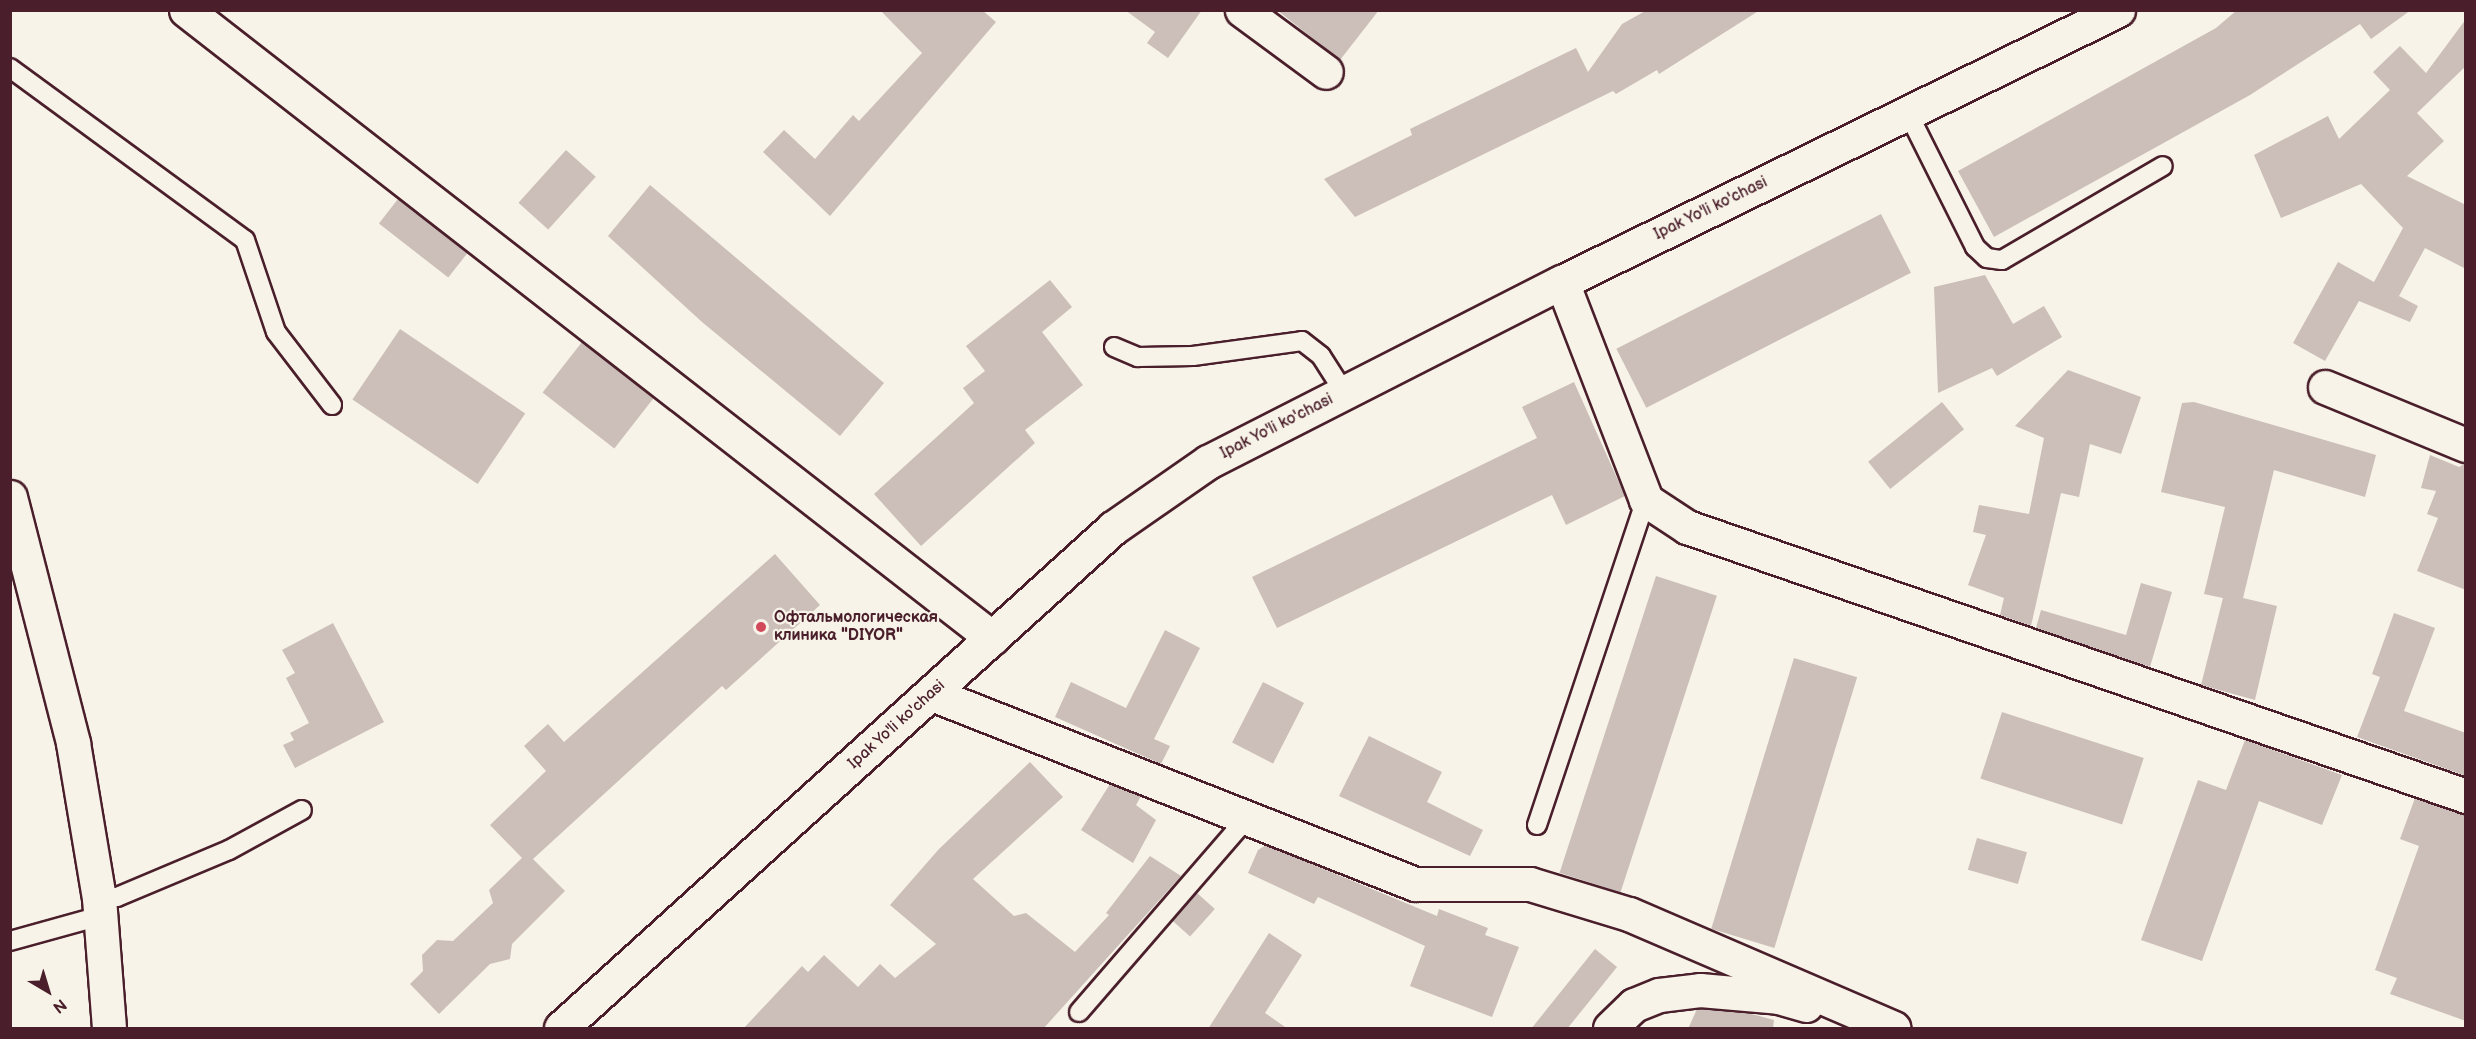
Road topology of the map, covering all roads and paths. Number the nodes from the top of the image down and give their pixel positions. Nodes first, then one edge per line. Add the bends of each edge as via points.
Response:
1 (186, 10) edge
2 (1242, 10) edge
3 (2118, 10) edge
4 (10, 68) edge
5 (1326, 72) dead end
6 (1908, 113) junction
7 (2163, 166) dead end
8 (1562, 282) junction
9 (1114, 347) dead end
10 (2325, 387) dead end
11 (1344, 392) junction
12 (332, 405) dead end
13 (2466, 445) edge
14 (10, 497) edge
15 (1646, 500) junction
16 (992, 638) junction
17 (932, 694) junction
18 (2466, 796) edge
19 (302, 810) dead end
20 (1247, 818) junction
21 (1537, 825) dead end
22 (100, 907) junction
23 (10, 941) edge
24 (1080, 1012) dead end
25 (1883, 1025) edge
26 (109, 1029) edge
27 (561, 1029) edge
28 (1610, 1029) edge

1 - 16 street
2 - 5 street
3 - 6 street, Ipak Yo'li ko'chasi
4 - 12 lane via 245,240 276,332
6 - 7 lane via 1975,247 1987,258 2002,260
6 - 8 street, Ipak Yo'li ko'chasi
8 - 11 street, Ipak Yo'li ko'chasi
8 - 15 street
9 - 11 lane via 1138,357 1193,356 1302,340 1321,356
10 - 13 street
11 - 16 street, Ipak Yo'li ko'chasi via 1208,462 1113,528
14 - 22 street via 73,743
15 - 18 street via 1688,526
15 - 21 lane
16 - 17 street, Ipak Yo'li ko'chasi
17 - 20 street
17 - 27 street, Ipak Yo'li ko'chasi
19 - 22 lane via 229,850
20 - 24 lane
20 - 25 street via 1415,884 1530,884 1629,914 1745,961
22 - 23 lane
22 - 26 street
25 - 28 street via 1778,997 1700,990 1634,1005

